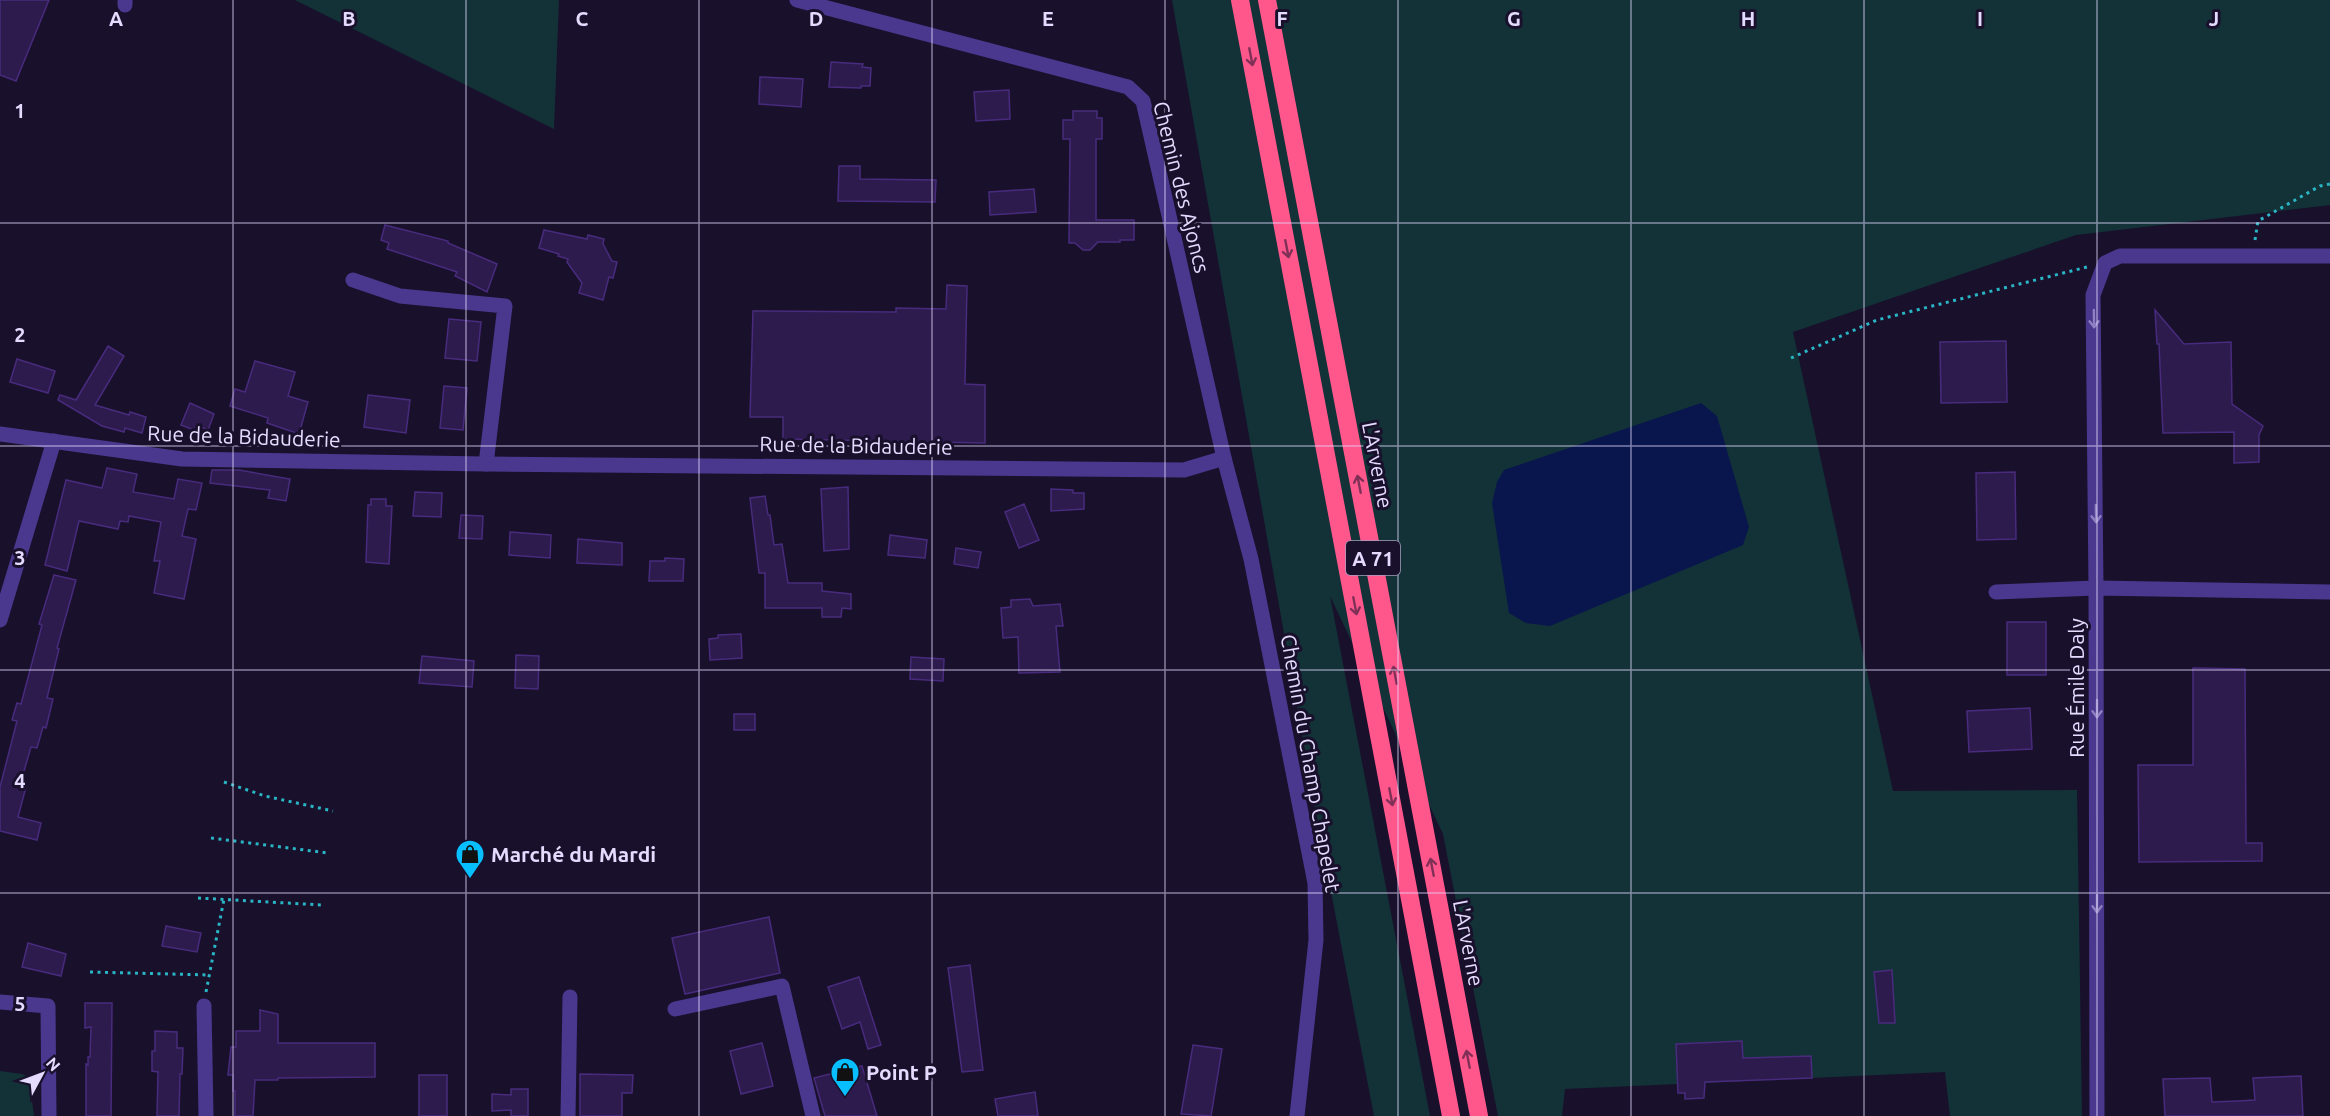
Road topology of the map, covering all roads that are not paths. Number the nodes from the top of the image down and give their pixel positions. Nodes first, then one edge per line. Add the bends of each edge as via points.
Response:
1 (797, 0) edge
2 (1240, 0) edge
3 (1267, 0) edge
4 (2330, 256) edge
5 (353, 280) dead end
6 (0, 434) edge
7 (54, 441) junction
8 (1224, 458) junction
9 (486, 464) junction
10 (2096, 588) junction
11 (1996, 592) dead end
12 (2330, 592) edge
13 (0, 620) edge
14 (570, 997) dead end
15 (0, 1002) edge
16 (204, 1006) road end
17 (675, 1009) dead end
18 (49, 1116) edge
19 (206, 1116) edge
20 (568, 1116) edge
21 (813, 1116) edge
22 (1297, 1116) edge
23 (1451, 1116) edge
24 (1479, 1116) edge
25 (2097, 1116) edge

1 - 8 street, Chemin des Ajoncs via 1128,87 1143,101
2 -> 23 highway, A 71
24 -> 3 highway, L'Arverne / A 71
4 -> 10 street, Rue Émile Daly via 2120,256 2105,263 2094,295
5 - 9 street via 400,296 505,306
6 - 7 street, Rue de la Bidauderie
7 - 9 street, Rue de la Bidauderie via 182,459
7 - 13 street
8 - 9 street, Rue de la Bidauderie via 1184,470
8 - 22 street, Chemin du Champ Chapelet via 1251,559 1315,883 1316,940
10 - 11 street
10 - 12 street
10 -> 25 street, Rue Émile Daly
14 - 20 street
15 - 18 street via 48,1006
16 - 19 street
17 - 21 street via 782,986

